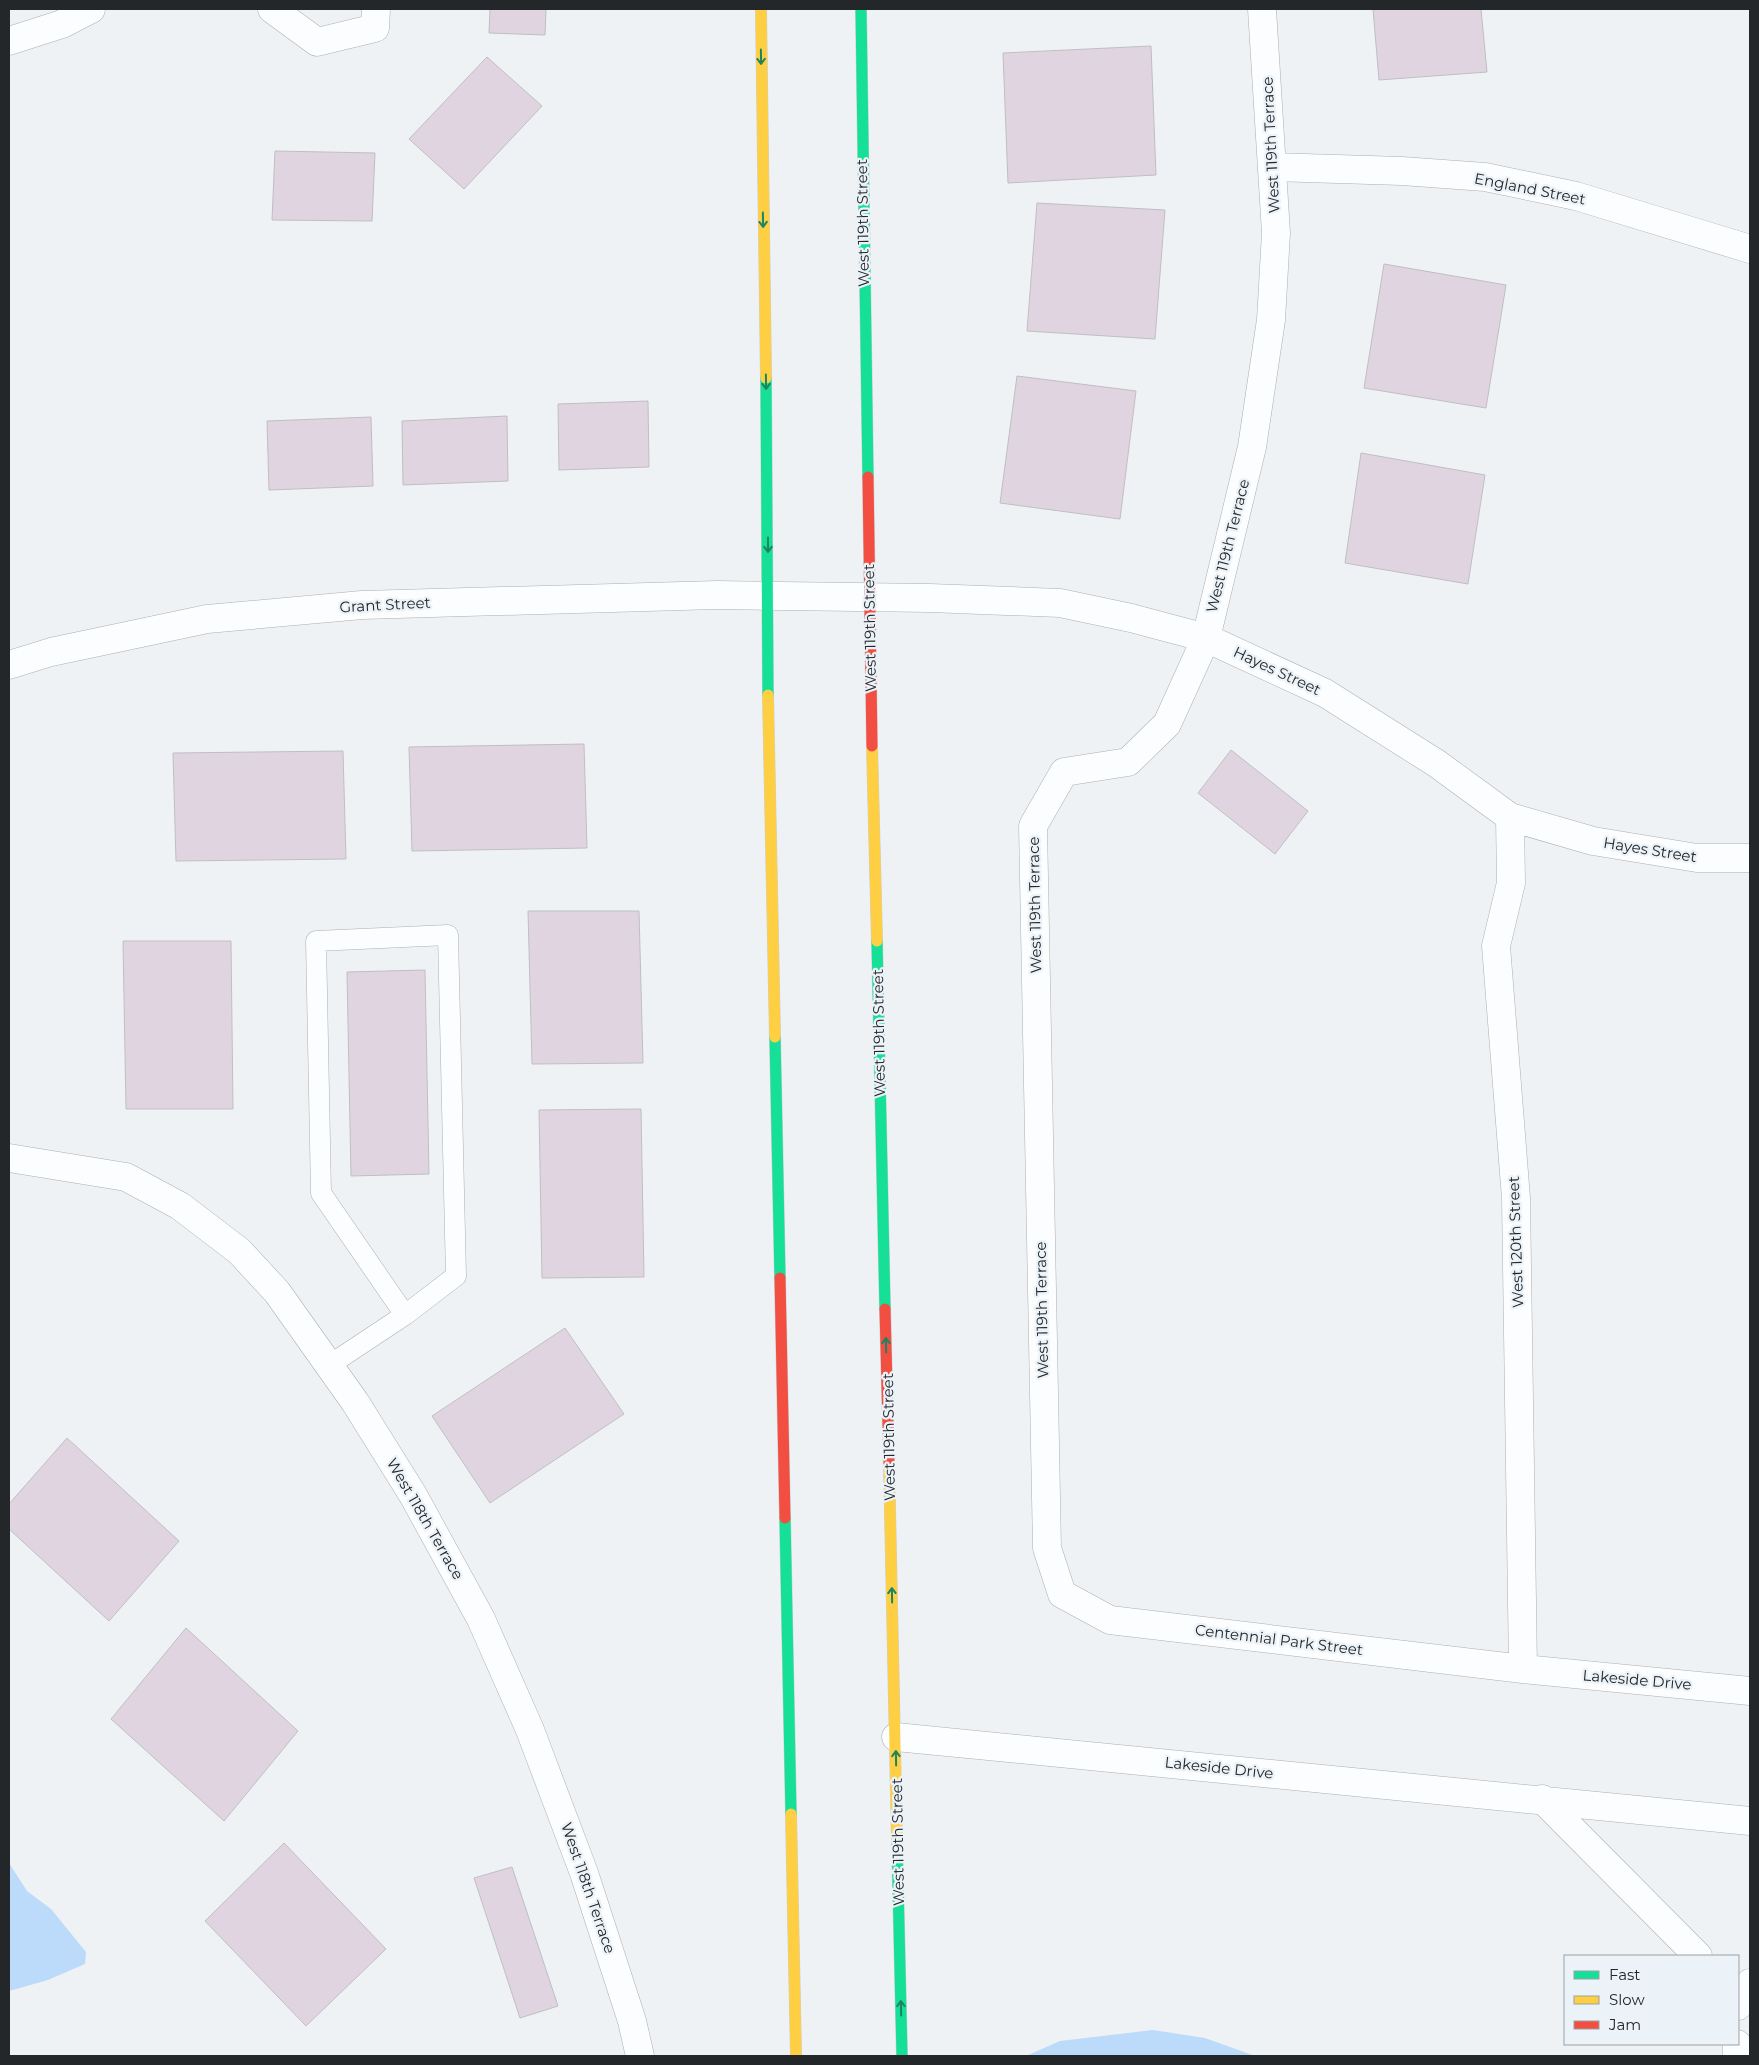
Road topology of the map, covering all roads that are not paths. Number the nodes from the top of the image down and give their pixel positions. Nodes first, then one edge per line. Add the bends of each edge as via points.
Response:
1 (91, 9) edge
2 (272, 9) edge
3 (760, 9) edge
4 (861, 9) edge
5 (1262, 9) edge
6 (375, 18) edge
7 (9, 41) edge
8 (1272, 167) junction
9 (1750, 249) edge
10 (767, 595) junction
11 (869, 597) junction
12 (1206, 638) junction
13 (9, 665) edge
14 (1510, 817) junction
15 (1750, 858) edge
16 (9, 1158) edge
17 (405, 1314) junction
18 (328, 1366) junction
19 (1062, 1594) joint
20 (1512, 1668) junction
21 (1750, 1691) edge
22 (896, 1737) junction
23 (1542, 1800) junction
24 (1750, 1821) edge
25 (1697, 1955) edge
26 (1750, 1984) edge
27 (1739, 1995) edge
28 (640, 2056) edge
29 (796, 2056) edge
30 (902, 2056) edge

1 - 7 street via 62,24
2 - 6 street via 317,42
3 -> 10 main road
4 - 11 main road, West 119th Street
5 - 8 street, West 119th Terrace
8 - 9 street, England Street via 1485,177 1576,196
8 - 12 street, West 119th Terrace via 1276,233 1271,320 1252,447
10 - 11 street, Hayes Street
10 - 13 street, Grant Street via 362,605 207,619 51,652
10 - 29 main road
11 - 12 street, Hayes Street via 1060,603
22 -> 11 main road, West 119th Street
12 - 14 street, Hayes Street via 1325,693 1436,763
12 - 19 street, West 119th Terrace via 1167,724 1128,762 1064,772 1033,826 1047,1548
14 - 15 street, Hayes Street via 1593,841 1697,858
14 - 20 street, West 120th Street via 1511,883 1496,946 1516,1198
16 - 18 street, West 118th Terrace via 126,1177 180,1206 239,1251 277,1292
17 - 17 lane via 456,1276 448,935 316,941 321,1193
17 - 18 lane
18 - 28 street, West 118th Terrace via 355,1402 413,1495 481,1620 530,1730 584,1873 632,2021
19 - 20 street, Centennial Park Street via 1110,1620
20 - 21 street, Lakeside Drive
22 - 23 street, Lakeside Drive
30 -> 22 main road, West 119th Street
23 - 24 street, Lakeside Drive
23 - 25 street
26 - 27 street

